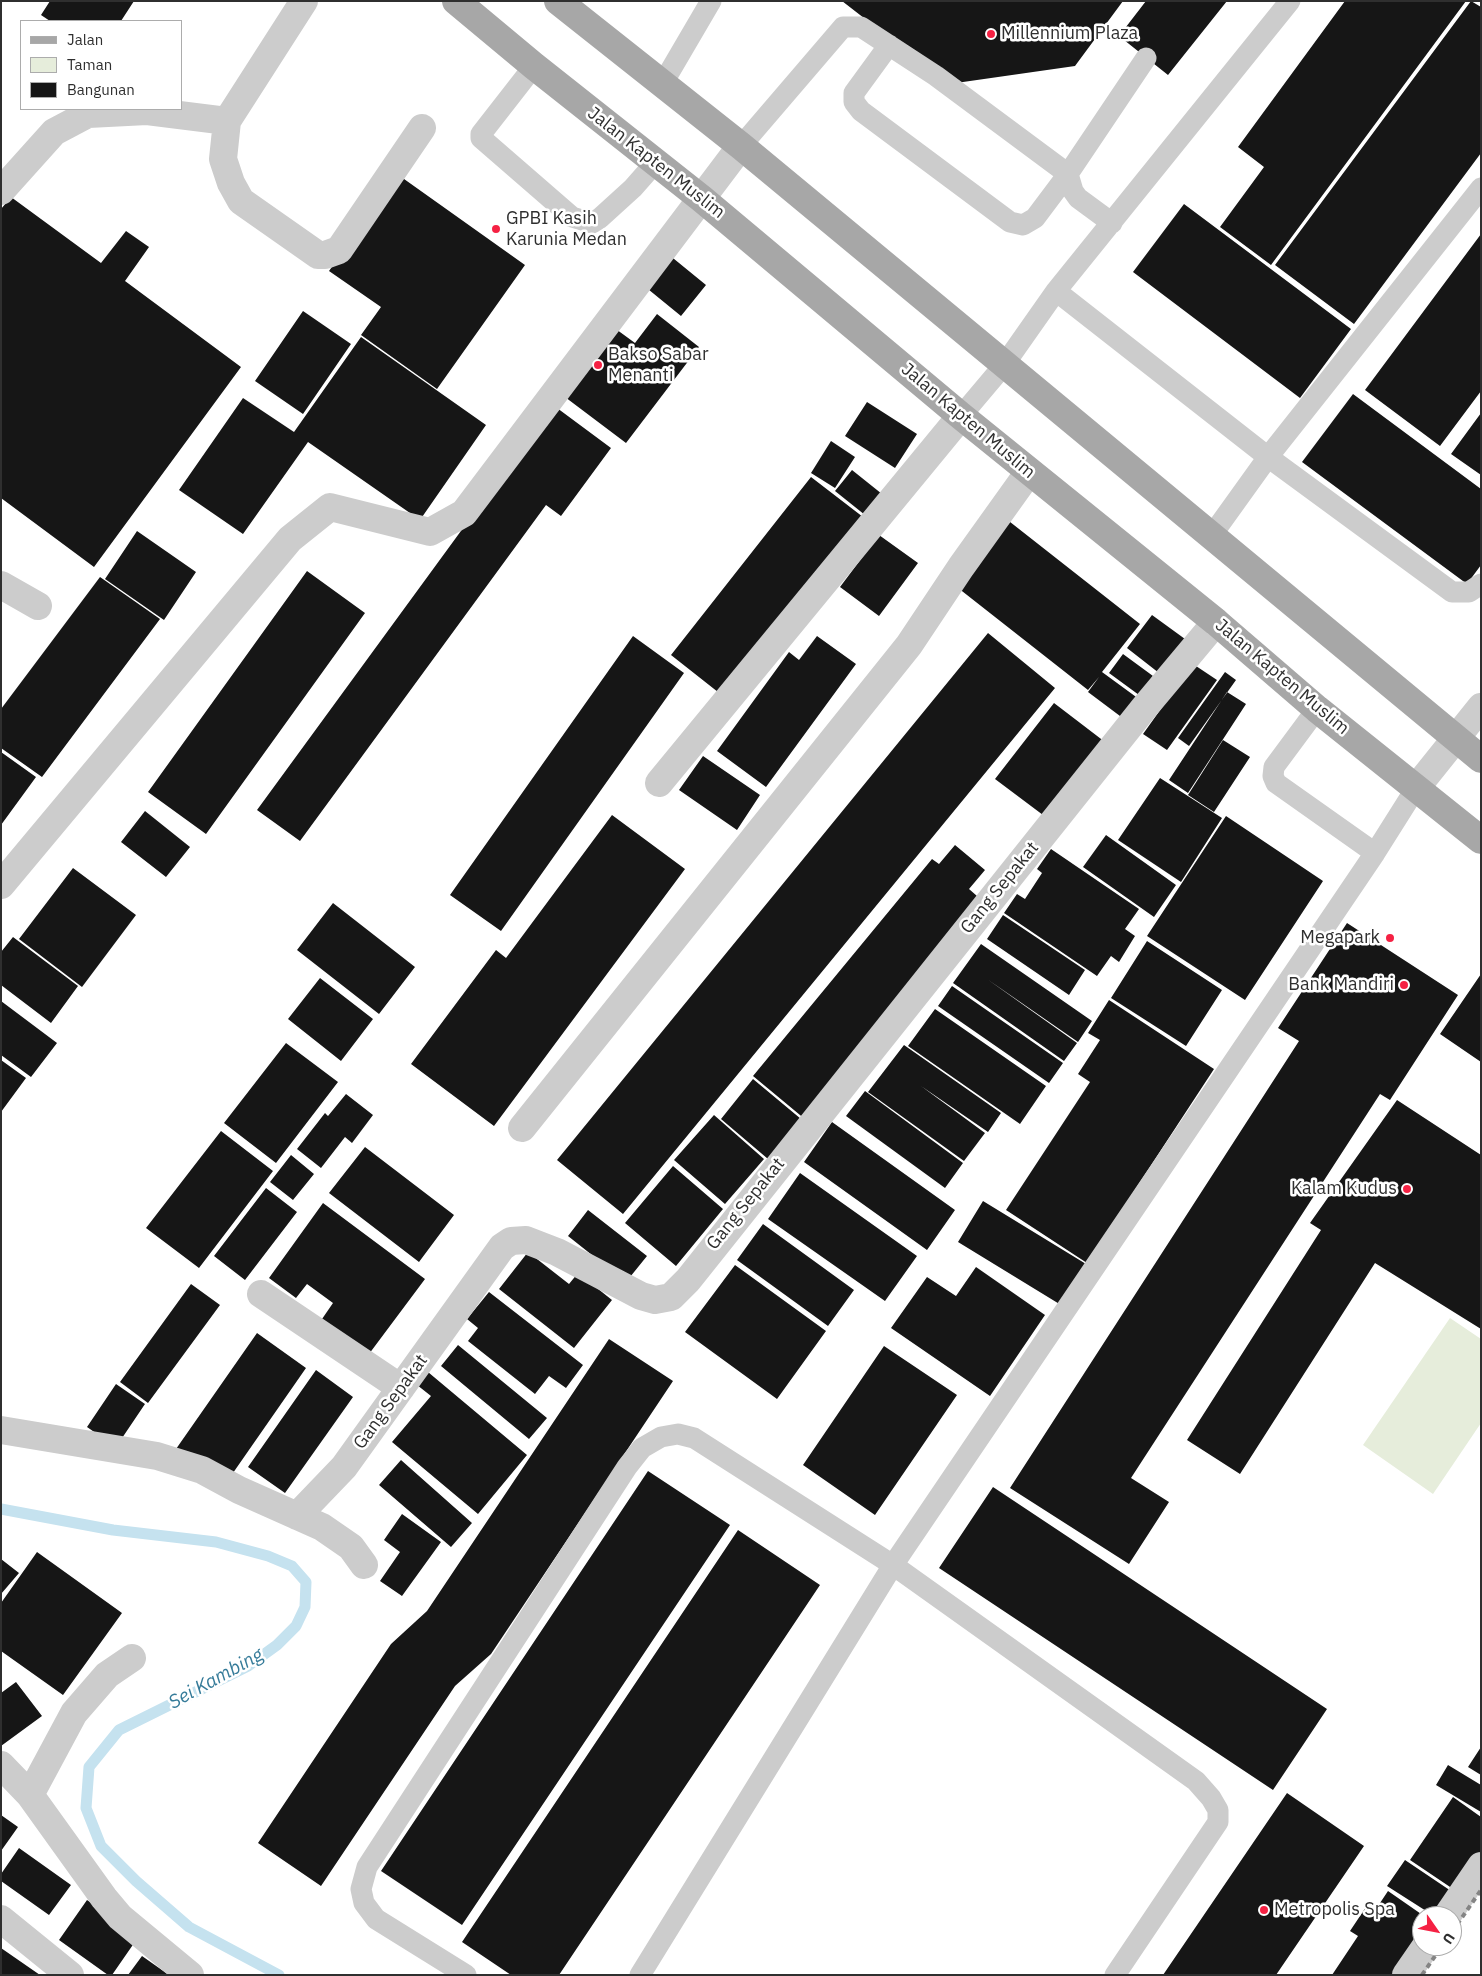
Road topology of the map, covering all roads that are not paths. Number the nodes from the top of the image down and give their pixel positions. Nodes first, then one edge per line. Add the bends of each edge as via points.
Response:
1 (304, 1) edge
2 (456, 1) edge
3 (558, 1) edge
4 (711, 1) edge
5 (1290, 1) edge
6 (890, 45) junction
7 (1146, 58) dead end
8 (534, 66) junction
9 (662, 83) junction
10 (227, 121) junction
11 (422, 128) dead end
12 (741, 146) junction
13 (655, 163) junction
14 (1068, 174) junction
15 (1481, 188) edge
16 (1, 191) edge
17 (702, 199) junction
18 (1112, 223) junction
19 (1056, 291) junction
20 (1004, 365) junction
21 (960, 416) junction
22 (1268, 457) junction
23 (1029, 472) junction
24 (1212, 535) junction
25 (1481, 584) edge
26 (1, 585) edge
27 (38, 606) dead end
28 (1216, 622) junction
29 (1481, 707) edge
30 (1316, 709) junction
31 (1456, 740) junction
32 (1481, 759) edge
33 (659, 783) dead end
34 (1416, 788) junction
35 (1481, 840) edge
36 (1375, 853) junction
37 (1, 885) edge
38 (522, 1128) dead end
39 (261, 1294) dead end
40 (401, 1388) junction
41 (1, 1430) edge
42 (296, 1516) junction
43 (364, 1565) dead end
44 (893, 1565) junction
45 (132, 1658) dead end
46 (1, 1765) edge
47 (30, 1795) junction
48 (1481, 1866) edge
49 (1454, 1906) edge
50 (1, 1919) edge
51 (1419, 1956) edge
52 (70, 1975) edge
53 (190, 1975) edge
54 (466, 1975) edge
55 (640, 1975) edge
56 (1115, 1975) edge
57 (1406, 1975) edge

1 - 10 street
2 - 8 main road, Jalan Kapten Muslim
3 - 9 main road
4 - 9 lane
5 - 18 lane
6 - 12 lane via 861,28 843,27
6 - 14 lane
6 - 14 lane via 854,93 854,102 861,111 1010,222 1023,225 1035,218
7 - 14 lane
8 - 13 main road, Jalan Kapten Muslim
8 - 13 lane via 480,138 572,218 592,223 600,218
9 - 12 main road
10 - 11 street via 223,159 230,182 241,201 318,255 339,250
10 - 16 street via 147,111 88,114 54,132
12 - 17 street
12 - 20 main road
13 - 17 main road, Jalan Kapten Muslim
14 - 18 lane via 1078,198
15 - 22 lane
17 - 21 main road, Jalan Kapten Muslim
17 - 37 street via 464,513 430,532 330,507 290,539
18 - 19 lane
19 - 20 lane
19 - 22 lane
20 - 21 lane
20 - 24 main road
21 - 23 main road, Jalan Kapten Muslim
21 - 33 street
22 - 24 lane
22 - 25 lane via 1452,592 1469,592
23 - 28 main road, Jalan Kapten Muslim
23 - 38 street via 909,645
24 - 31 main road
26 - 27 street
28 - 30 main road, Jalan Kapten Muslim
28 - 40 street, Gang Sepakat via 688,1280 671,1297 654,1300 641,1296 558,1252 526,1240 511,1241 502,1248
29 - 31 street
30 - 34 main road, Jalan Kapten Muslim
30 - 36 lane via 1274,767 1273,776 1276,783
31 - 32 main road
31 - 34 street
34 - 35 main road, Jalan Kapten Muslim
34 - 36 lane
36 - 44 lane
39 - 40 street
40 - 42 street, Gang Sepakat via 344,1467
41 - 42 street via 157,1456 202,1470
42 - 43 street via 322,1527 351,1547
44 - 54 lane via 694,1438 678,1434 642,1448 367,1868 362,1889 364,1903 376,1919
44 - 55 lane
44 - 56 lane via 1196,1782 1218,1810 1218,1822
45 - 47 street via 107,1675 74,1714
46 - 47 street
47 - 53 street via 120,1917
48 - 49 street
50 - 52 street
51 - 57 street

